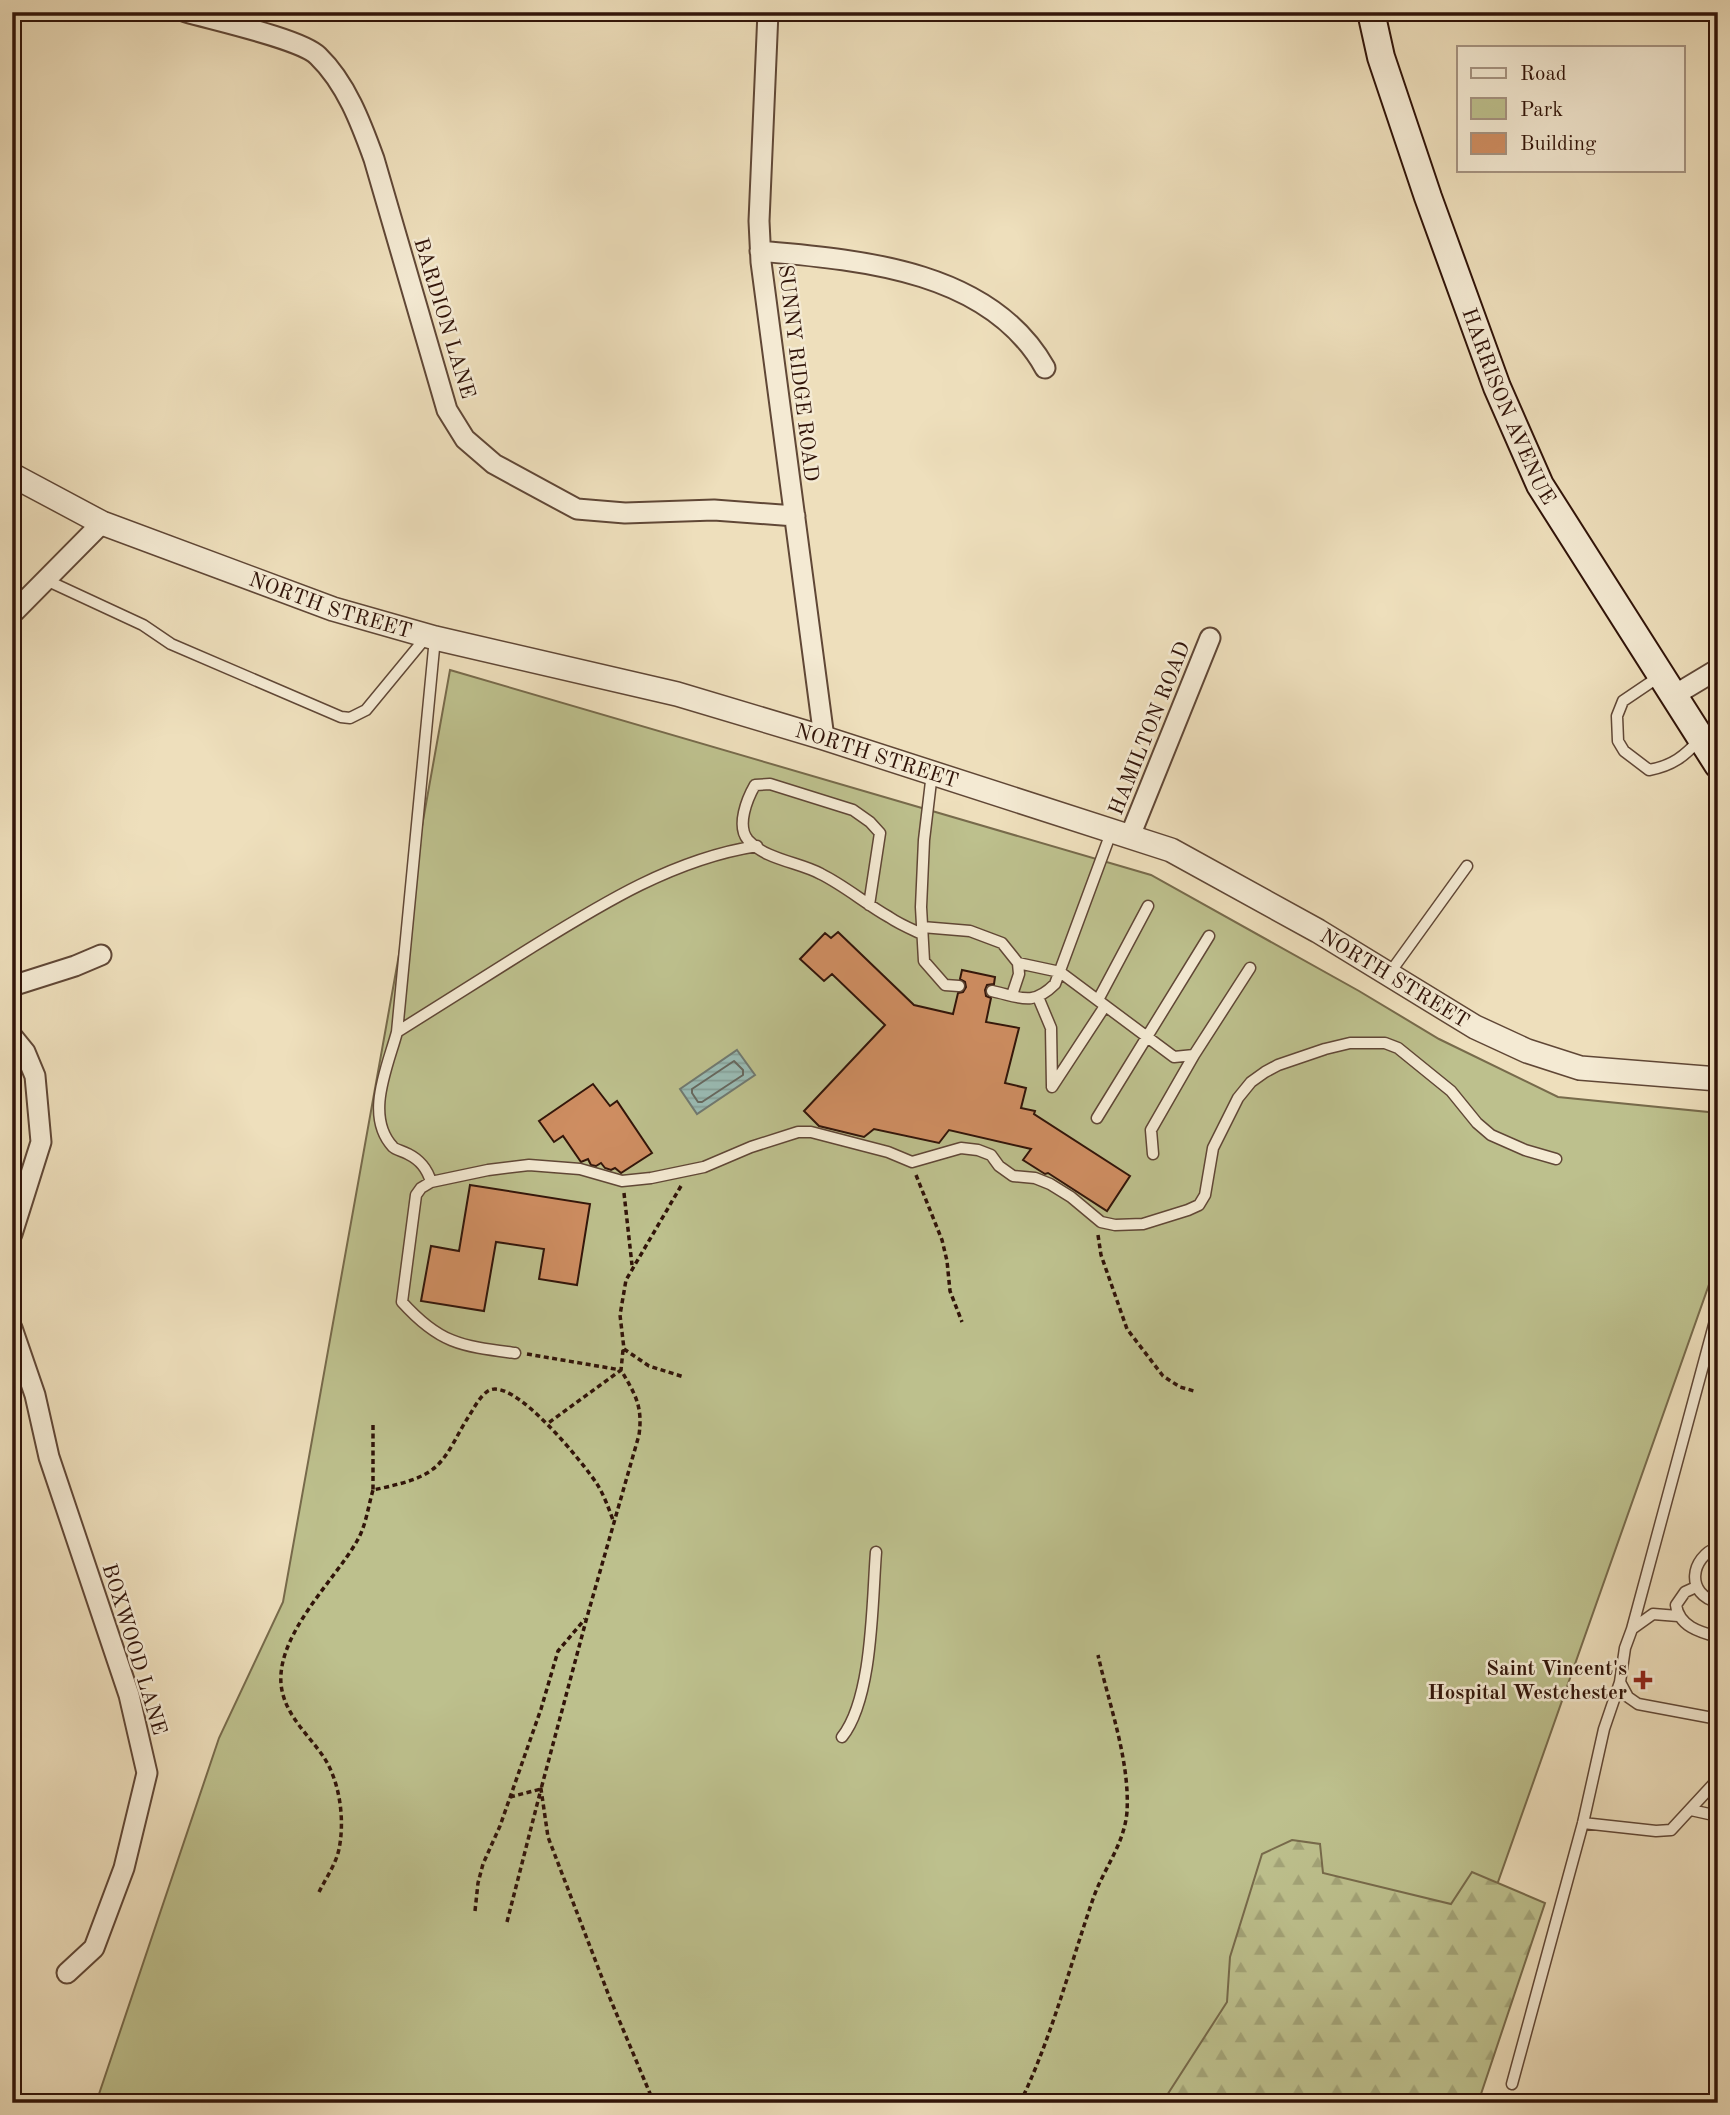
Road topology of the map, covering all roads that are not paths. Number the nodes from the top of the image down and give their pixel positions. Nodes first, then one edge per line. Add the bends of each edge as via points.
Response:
1 (186, 12) edge
2 (1370, 12) edge
3 (766, 14) edge
4 (760, 251) junction
5 (1045, 368) dead end
6 (12, 475) edge
7 (795, 516) junction
8 (102, 523) junction
9 (46, 580) junction
10 (12, 614) edge
11 (431, 637) junction
12 (1210, 638) dead end
13 (1718, 669) edge
14 (1666, 686) junction
15 (824, 738) junction
16 (1700, 739) junction
17 (1718, 765) edge
18 (932, 772) junction
19 (1121, 833) junction
20 (757, 846) junction
21 (1468, 866) dead end
22 (869, 905) junction
23 (1148, 906) dead end
24 (922, 930) junction
25 (1209, 936) dead end
26 (101, 954) dead end
27 (1018, 963) junction
28 (1250, 968) dead end
29 (1060, 972) junction
30 (1389, 975) junction
31 (12, 985) edge
32 (959, 986) dead end
33 (992, 991) dead end
34 (1012, 995) junction
35 (1038, 997) junction
36 (1102, 1003) junction
37 (397, 1032) junction
38 (12, 1036) edge
39 (1146, 1036) junction
40 (1194, 1055) junction
41 (1718, 1079) edge
42 (1097, 1118) dead end
43 (1153, 1154) dead end
44 (1556, 1159) dead end
45 (431, 1182) junction
46 (12, 1234) edge
47 (1718, 1310) edge
48 (12, 1328) edge
49 (515, 1353) road end
50 (1718, 1547) edge
51 (876, 1552) dead end
52 (1696, 1587) junction
53 (1718, 1602) edge
54 (1678, 1616) junction
55 (1632, 1629) junction
56 (1718, 1637) edge
57 (1620, 1682) junction
58 (1718, 1719) edge
59 (842, 1737) dead end
60 (1718, 1779) edge
61 (1691, 1810) junction
62 (1718, 1816) edge
63 (1583, 1824) junction
64 (67, 1973) dead end
65 (1512, 2084) dead end

1 - 7 street, BARDION LANE via 296,43 317,54 344,90 374,159 447,410 465,439 494,464 577,509
2 - 14 main road, HARRISON AVENUE via 1423,184 1501,397 1540,485
3 - 4 street, SUNNY RIDGE ROAD
4 - 5 street via 866,263 953,288 1005,319 1035,349
4 - 7 street, SUNNY RIDGE ROAD
6 - 8 street, NORTH STREET
7 - 15 street, SUNNY RIDGE ROAD
8 - 9 street
8 - 11 street, NORTH STREET via 333,609
9 - 10 street
9 - 11 lane via 143,625 171,644 341,717 350,718 366,709
11 - 15 street, NORTH STREET via 677,694
11 - 37 lane
12 - 19 street, HAMILTON ROAD
13 - 14 street
14 - 16 main road, HARRISON AVENUE
14 - 16 lane via 1623,701 1617,716 1618,741 1624,751 1649,770 1657,769 1685,756
15 - 18 street, NORTH STREET
16 - 17 main road, HARRISON AVENUE
18 - 19 street, NORTH STREET
18 - 24 lane via 924,840
19 - 29 lane
19 - 30 street, NORTH STREET via 1171,849
20 - 22 lane via 820,873
20 - 22 lane via 747,839 742,823 755,785 770,783 853,810 880,833
20 - 37 lane via 718,853 658,875
21 - 30 lane
22 - 24 lane
23 - 36 lane
24 - 27 lane via 970,931 1002,943
24 - 32 lane via 924,961 945,985
25 - 39 lane
26 - 31 street
27 - 29 lane
27 - 34 lane
28 - 40 lane
29 - 35 lane via 1055,984
29 - 36 lane
30 - 41 street, NORTH STREET via 1475,1027 1580,1068
33 - 34 lane
34 - 35 lane via 1028,1000
35 - 36 lane via 1051,1028 1052,1087
36 - 39 lane
37 - 45 lane via 381,1090 381,1121 394,1148 420,1161
38 - 46 street via 35,1076 41,1142
39 - 40 lane via 1174,1057
39 - 42 lane
40 - 43 lane via 1151,1130
44 - 45 lane via 1491,1135 1451,1091 1398,1048 1385,1043 1350,1044 1278,1065 1251,1083 1238,1098 1213,1148 1199,1205 1143,1224 1101,1222 1050,1184 1013,1176 978,1150 961,1148 912,1162 811,1132 751,1146 704,1167 622,1181 580,1169 529,1166
45 - 49 lane via 416,1195 402,1302 443,1338
47 - 55 lane
48 - 64 street, BOXWOOD LANE via 35,1395 49,1457 129,1695 147,1773 124,1868 94,1948
50 - 52 lane via 1700,1560
51 - 59 lane via 869,1647 858,1708
52 - 53 lane via 1701,1595
52 - 54 lane via 1685,1592 1676,1605
54 - 55 lane via 1653,1614
54 - 56 lane via 1689,1626
55 - 57 lane
57 - 58 lane via 1638,1704
57 - 63 lane via 1604,1729
60 - 61 lane
61 - 62 lane
61 - 63 lane via 1671,1830
63 - 65 lane

